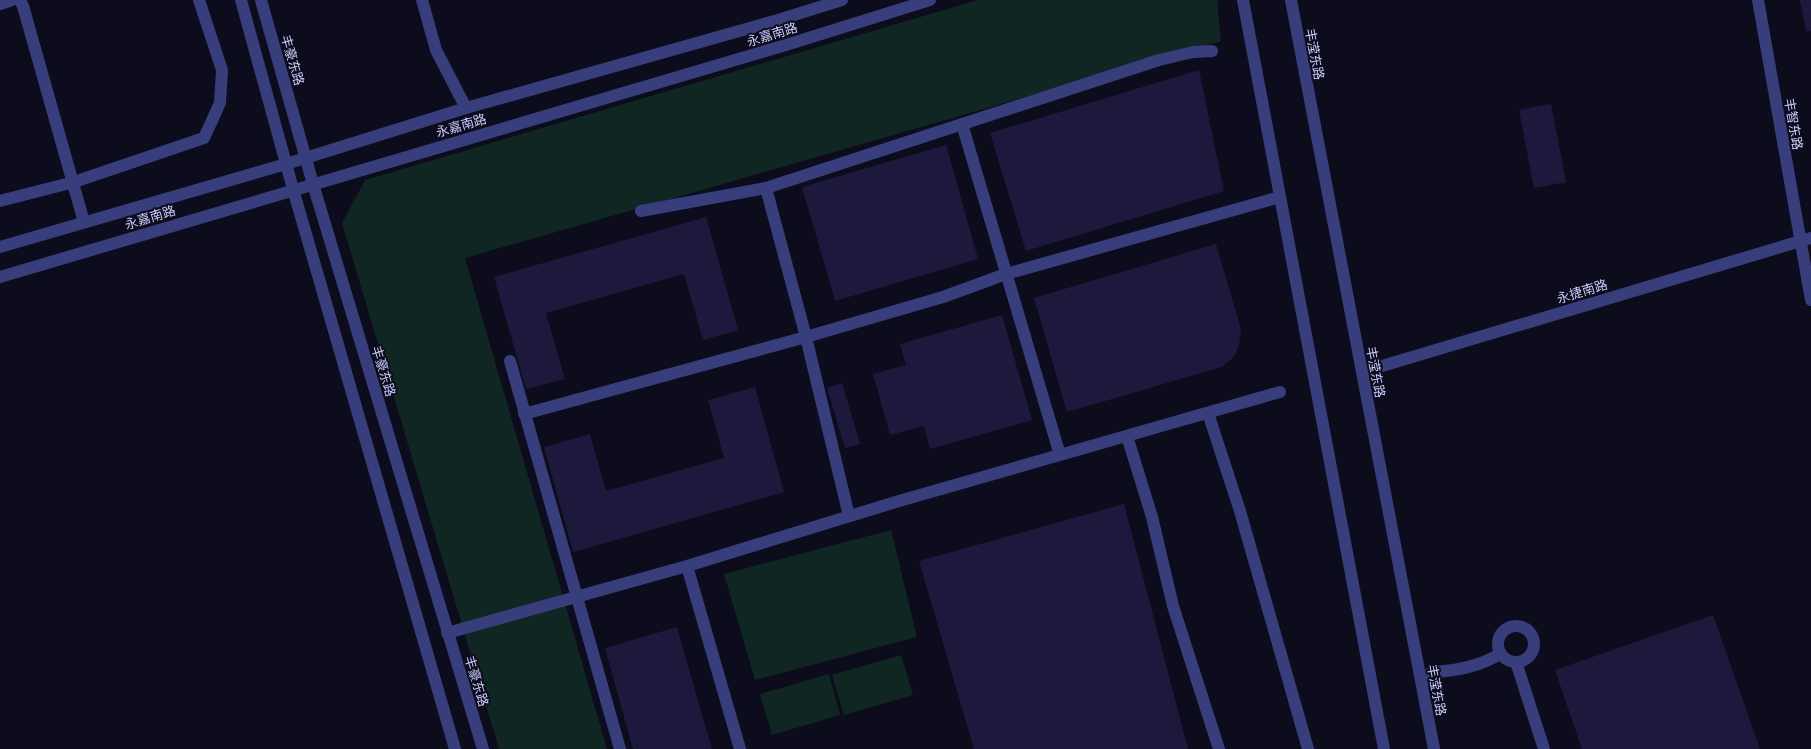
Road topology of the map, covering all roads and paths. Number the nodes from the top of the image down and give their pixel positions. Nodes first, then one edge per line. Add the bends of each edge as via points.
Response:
1 (12, 0) edge
2 (20, 0) edge
3 (199, 0) edge
4 (241, 0) edge
5 (261, 0) edge
6 (422, 0) edge
7 (842, 0) edge
8 (930, 0) edge
9 (1243, 0) edge
10 (1291, 0) edge
11 (1758, 0) edge
12 (0, 4) edge
13 (1212, 51) dead end
14 (466, 108) junction
15 (962, 124) junction
16 (306, 157) junction
17 (286, 164) junction
18 (74, 182) junction
19 (313, 184) junction
20 (766, 188) junction
21 (293, 189) junction
22 (1280, 197) junction
23 (0, 201) edge
24 (641, 211) dead end
25 (84, 222) junction
26 (1806, 239) edge
27 (0, 247) edge
28 (1006, 274) junction
29 (0, 277) edge
30 (1811, 300) edge
31 (806, 337) junction
32 (510, 361) dead end
33 (1362, 372) junction
34 (1280, 392) dead end
35 (1208, 413) junction
36 (524, 414) junction
37 (1127, 436) junction
38 (1060, 455) junction
39 (849, 516) junction
40 (687, 566) junction
41 (576, 597) junction
42 (447, 633) junction
43 (1500, 654) junction
44 (1516, 662) junction
45 (1422, 685) junction
46 (455, 749) edge
47 (482, 749) edge
48 (620, 749) edge
49 (740, 749) edge
50 (1219, 749) edge
51 (1308, 749) edge
52 (1384, 749) edge
53 (1434, 749) edge
54 (1544, 749) edge

1 - 12 street
2 - 18 street via 24,6
3 - 18 street via 222,70 220,103 204,138
4 - 17 street
5 - 16 street, 丰豪东路
6 - 14 street via 436,50
7 - 14 street, 永嘉南路
8 - 19 street, 永嘉南路
9 - 22 street
10 - 33 street, 丰滢东路
11 - 26 street, 丰智东路
13 - 15 street via 1193,52 1159,60
14 - 16 street, 永嘉南路
15 - 20 street
15 - 28 street
16 - 17 street, 永嘉南路
16 - 19 street, 丰豪东路
17 - 21 street
17 - 25 street, 永嘉南路
18 - 23 street
18 - 25 street
19 - 21 street, 永嘉南路
19 - 42 street, 丰豪东路
20 - 24 street
20 - 31 street
21 - 29 street, 永嘉南路
21 - 46 street
22 - 28 street
22 - 52 street
25 - 27 street, 永嘉南路
26 - 30 street, 丰智东路
26 - 33 street, 永捷南路
28 - 31 street via 943,297
28 - 38 street
31 - 36 street
31 - 39 street
32 - 36 street
33 - 45 street, 丰滢东路
34 - 35 street
35 - 37 street
35 - 51 street via 1240,511
36 - 41 street via 578,595
37 - 38 street
37 - 50 street via 1152,517 1174,606
38 - 39 street
39 - 40 street
40 - 41 street
40 - 49 street
41 - 42 street
41 - 48 street
42 - 47 street, 丰豪东路
43 - 44 street
43 - 44 street via 1498,643 1502,632 1511,626 1522,627 1532,635 1534,647 1528,658
43 - 45 street via 1486,662 1450,672 1432,672
44 - 54 street
45 - 53 street, 丰滢东路

